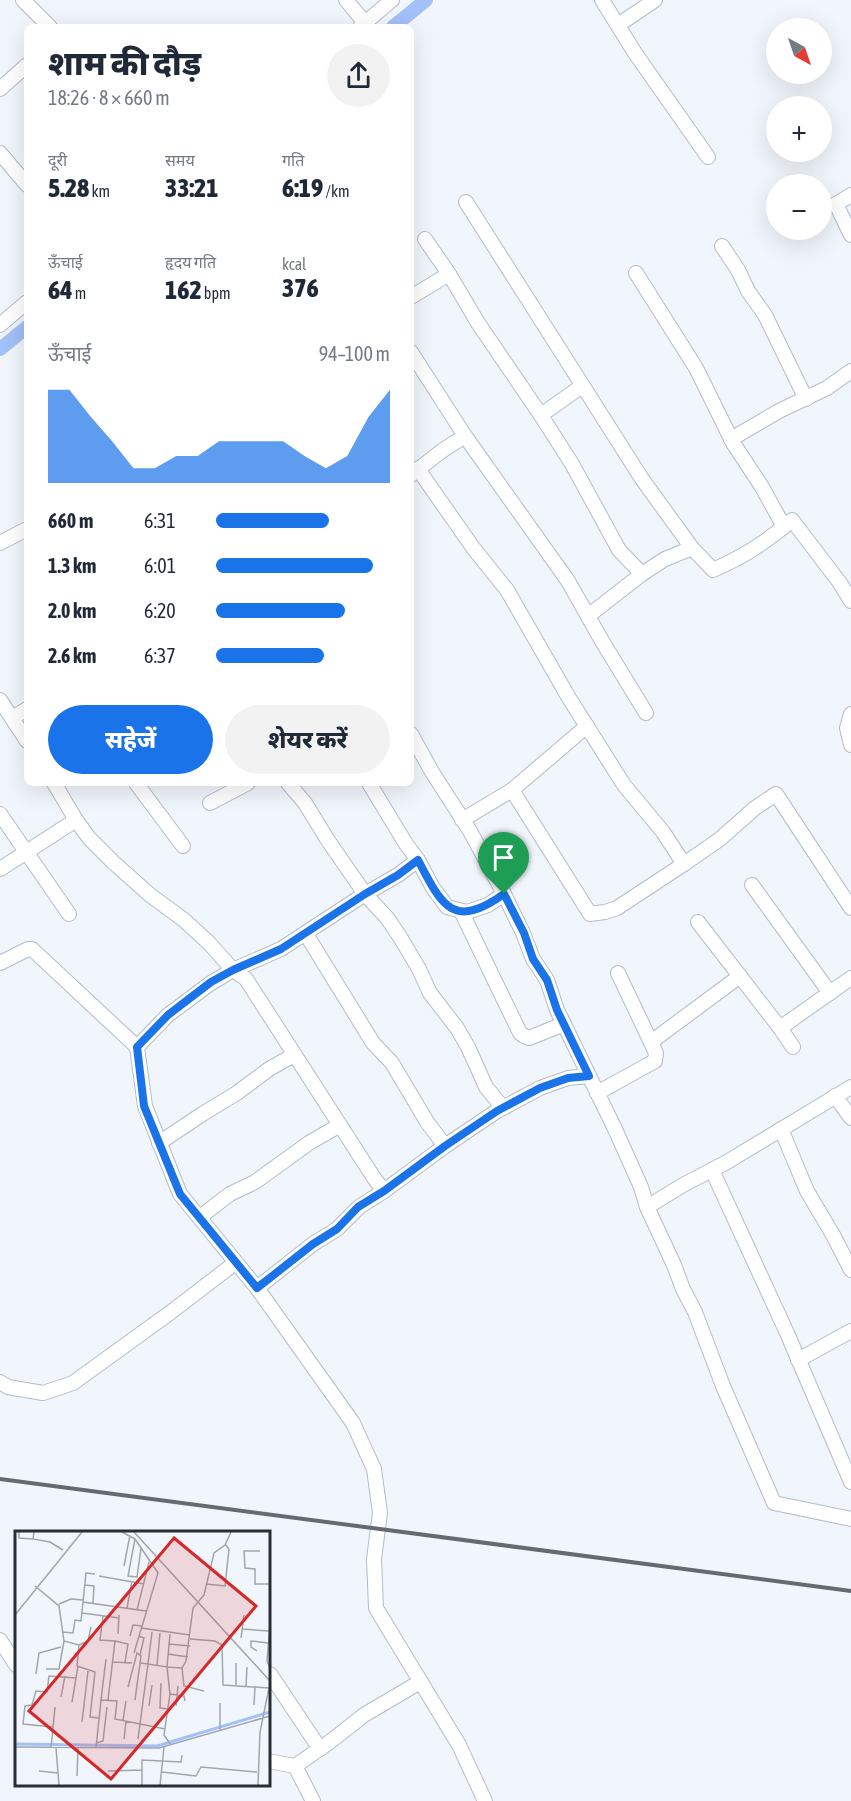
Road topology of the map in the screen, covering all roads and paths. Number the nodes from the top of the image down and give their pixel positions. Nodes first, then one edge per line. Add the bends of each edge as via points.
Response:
1 (23, 0) edge
2 (346, 0) edge
3 (392, 0) edge
4 (602, 0) edge
5 (655, 0) edge
6 (47, 24) edge
7 (361, 24) edge
8 (363, 24) edge
9 (618, 25) junction
10 (24, 68) edge
11 (0, 89) edge
12 (0, 153) edge
13 (708, 157) dead end
14 (24, 181) edge
15 (851, 195) edge
16 (466, 202) dead end
17 (851, 236) edge
18 (425, 239) dead end
19 (722, 246) dead end
20 (636, 273) dead end
21 (449, 274) junction
22 (414, 295) edge
23 (24, 305) edge
24 (0, 325) edge
25 (414, 357) edge
26 (851, 370) edge
27 (582, 386) junction
28 (806, 399) junction
29 (541, 415) junction
30 (465, 436) junction
31 (731, 439) junction
32 (415, 472) edge
33 (784, 527) junction
34 (24, 531) edge
35 (0, 543) edge
36 (692, 548) junction
37 (642, 574) junction
38 (851, 602) edge
39 (588, 616) junction
40 (0, 700) edge
41 (24, 711) edge
42 (646, 713) dead end
43 (851, 714) edge
44 (12, 718) junction
45 (587, 726) junction
46 (24, 736) edge
47 (414, 739) edge
48 (851, 745) edge
49 (56, 786) edge
50 (138, 786) edge
51 (291, 786) edge
52 (371, 786) edge
53 (232, 787) edge
54 (512, 790) junction
55 (210, 803) dead end
56 (0, 814) edge
57 (462, 819) junction
58 (76, 820) junction
59 (183, 846) dead end
60 (26, 852) junction
61 (418, 860) junction
62 (684, 864) junction
63 (0, 869) edge
64 (752, 885) dead end
65 (365, 894) junction
66 (504, 894) junction
67 (851, 908) edge
68 (461, 910) junction
69 (69, 914) dead end
70 (698, 922) dead end
71 (306, 934) junction
72 (0, 963) edge
73 (233, 970) junction
74 (618, 973) dead end
75 (740, 976) junction
76 (851, 978) edge
77 (830, 993) junction
78 (564, 1024) junction
79 (780, 1028) junction
80 (651, 1042) junction
81 (137, 1047) junction
82 (793, 1047) dead end
83 (294, 1055) junction
84 (589, 1076) junction
85 (851, 1087) edge
86 (597, 1093) junction
87 (835, 1096) junction
88 (503, 1108) junction
89 (851, 1118) edge
90 (340, 1125) junction
91 (781, 1129) junction
92 (159, 1143) junction
93 (445, 1146) junction
94 (712, 1170) junction
95 (384, 1191) junction
96 (647, 1207) junction
97 (200, 1217) junction
98 (235, 1263) junction
99 (851, 1270) edge
100 (257, 1288) junction
101 (851, 1331) edge
102 (798, 1360) junction
103 (0, 1382) edge
104 (851, 1482) edge
105 (851, 1519) edge
106 (0, 1640) edge
107 (15, 1663) edge
108 (270, 1674) edge
109 (420, 1682) junction
110 (320, 1749) junction
111 (270, 1761) edge
112 (295, 1766) junction
113 (313, 1801) edge
114 (485, 1801) edge

1 - 6 street
2 - 7 street
3 - 8 street
4 - 9 street
5 - 9 street
9 - 13 street
10 - 11 street
12 - 14 street
15 - 17 street via 836,204
16 - 27 street
18 - 21 street
19 - 28 street via 765,315
20 - 31 street via 696,368
21 - 22 street
21 - 29 street
23 - 24 street
25 - 30 street
26 - 28 street
27 - 29 street
27 - 36 street
28 - 31 street
29 - 37 street via 619,550
30 - 32 street
30 - 39 street via 568,581
31 - 33 street
32 - 45 street via 507,590
33 - 36 street via 766,542 713,570
33 - 38 street via 792,520
34 - 35 street
36 - 37 street via 665,558
37 - 39 street
39 - 42 street
40 - 44 street
41 - 44 street
43 - 48 street via 847,728
44 - 46 street
45 - 54 street
45 - 62 street via 624,785
47 - 57 street
49 - 58 street
50 - 59 street
51 - 65 street
52 - 61 street
53 - 55 street
54 - 57 street
54 - 62 street via 590,914 616,908
56 - 60 street
57 - 66 street
58 - 60 street
58 - 73 street via 114,863 184,920
60 - 63 street
60 - 69 street
61 - 65 street
61 - 68 street via 447,907
62 - 67 street via 776,794
64 - 77 street
65 - 71 street
65 - 88 street via 400,937 430,993 468,1047 486,1087
66 - 68 street via 488,905 467,912
66 - 78 street via 533,959 547,980
68 - 78 street via 520,1033 530,1038
70 - 75 street
71 - 73 street
71 - 93 street via 373,1043 392,1063
72 - 81 street via 32,949
73 - 81 street via 168,1015
73 - 83 street via 246,979
74 - 80 street
75 - 79 street
75 - 80 street
76 - 77 street
77 - 79 street
78 - 84 street
79 - 82 street
80 - 86 street via 655,1061
81 - 92 street via 144,1106
83 - 90 street
83 - 92 street
84 - 86 street
84 - 88 street via 568,1078 540,1088
85 - 87 street
86 - 96 street
87 - 89 street
87 - 91 street
88 - 93 street
90 - 95 street
90 - 97 street
91 - 94 street
91 - 99 street via 807,1191
92 - 97 street via 180,1194
93 - 95 street
94 - 96 street
94 - 102 street
95 - 100 street via 358,1207 337,1229
96 - 105 street via 774,1503
97 - 98 street
98 - 100 street
98 - 103 street via 73,1383 43,1393
100 - 109 street via 353,1423 374,1469 380,1513 374,1559 376,1608
101 - 102 street
102 - 104 street
106 - 107 street
108 - 110 street
109 - 110 street via 364,1714
109 - 114 street via 459,1745
110 - 112 street
111 - 112 street
112 - 113 street

